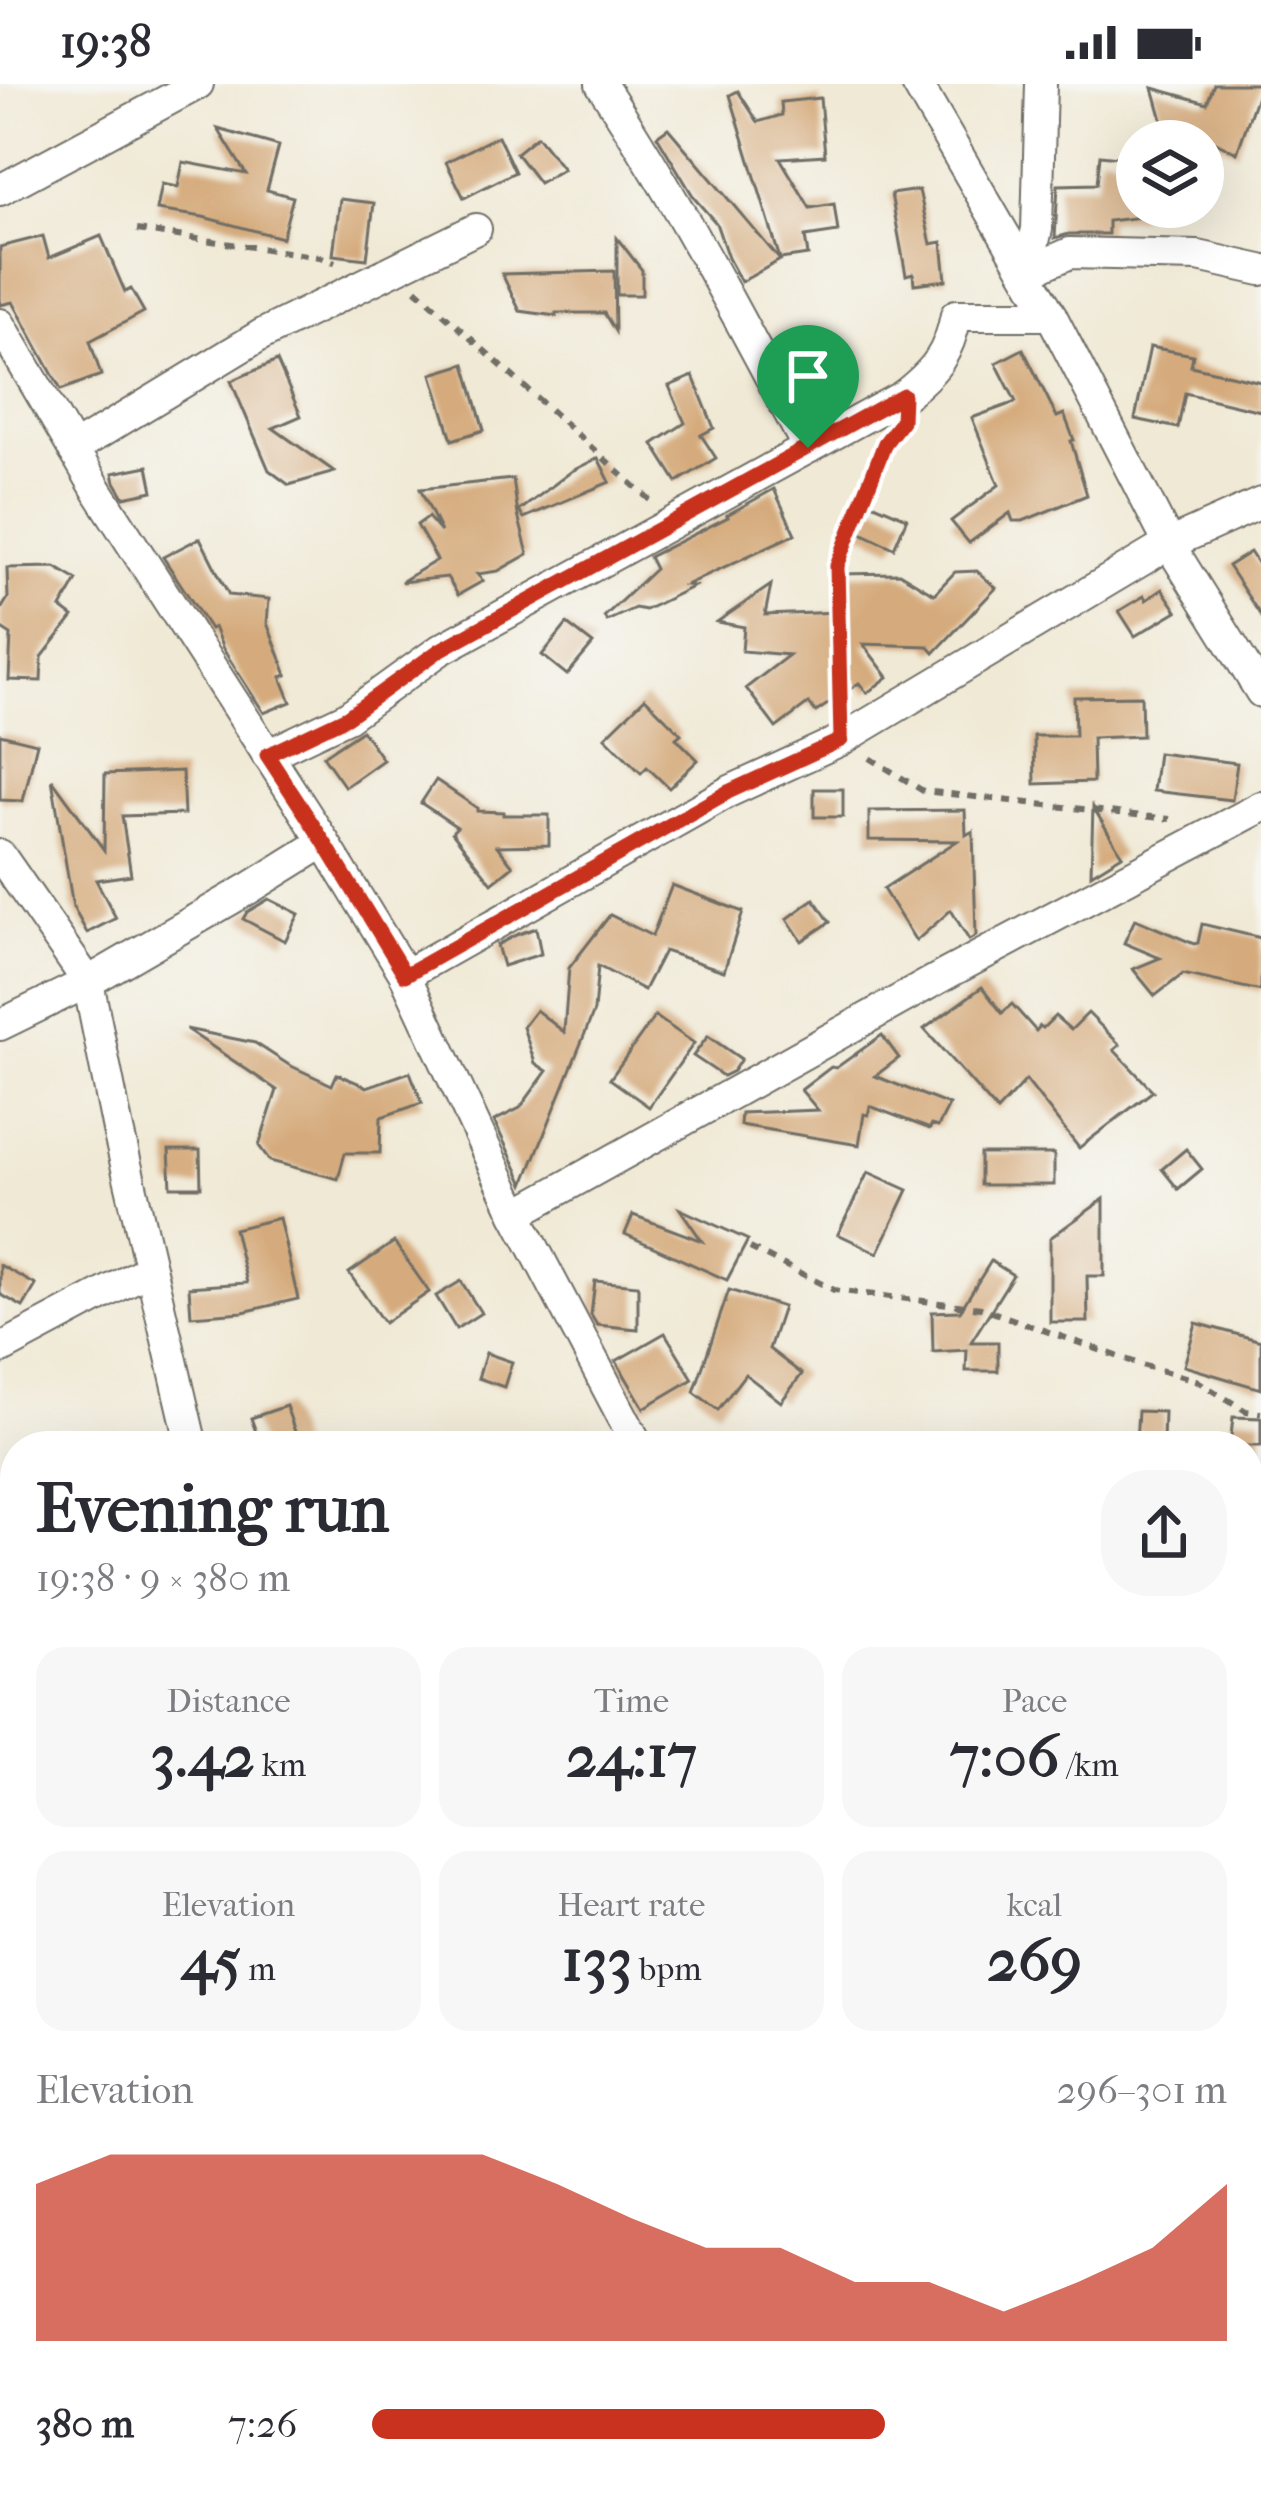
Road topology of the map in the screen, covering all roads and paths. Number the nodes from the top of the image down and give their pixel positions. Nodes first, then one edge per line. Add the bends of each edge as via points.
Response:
1 (198, 84) edge
2 (601, 84) edge
3 (917, 84) edge
4 (1041, 84) edge
5 (0, 190) edge
6 (476, 229) dead end
7 (137, 230) dead end
8 (1261, 270) edge
9 (1027, 272) junction
10 (377, 277) junction
11 (1051, 315) junction
12 (0, 324) edge
13 (903, 395) junction
14 (808, 448) junction
15 (73, 449) junction
16 (1261, 503) edge
17 (674, 522) junction
18 (1168, 544) junction
19 (1261, 692) edge
20 (841, 740) junction
21 (267, 755) junction
22 (1261, 807) edge
23 (1173, 819) dead end
24 (324, 842) junction
25 (0, 855) edge
26 (405, 975) junction
27 (88, 982) junction
28 (0, 1025) edge
29 (516, 1214) junction
30 (750, 1248) dead end
31 (150, 1269) junction
32 (0, 1349) edge
33 (1261, 1413) edge
34 (188, 1431) edge
35 (630, 1431) edge

1 - 5 street
2 - 14 street via 706,256
3 - 9 street
4 - 9 street
6 - 10 street
7 - 10 path via 320,257
8 - 9 street via 1198,256 1070,253
9 - 11 street
10 - 15 street via 261,335
10 - 17 path via 416,289
11 - 13 street via 956,315 951,342 930,375
11 - 18 street
12 - 15 street
13 - 14 street
13 - 20 path via 902,421 885,443 837,566
14 - 17 street
15 - 21 street
16 - 18 street
17 - 21 street via 440,650 347,717
18 - 19 street
18 - 20 street
20 - 23 path via 923,791
20 - 26 street via 728,792
21 - 24 street
22 - 29 street
24 - 26 street
24 - 27 street
25 - 27 street
26 - 29 street
27 - 28 street
27 - 31 street
29 - 35 street
30 - 33 path via 834,1290 981,1307 1196,1380
31 - 32 street
31 - 34 street

